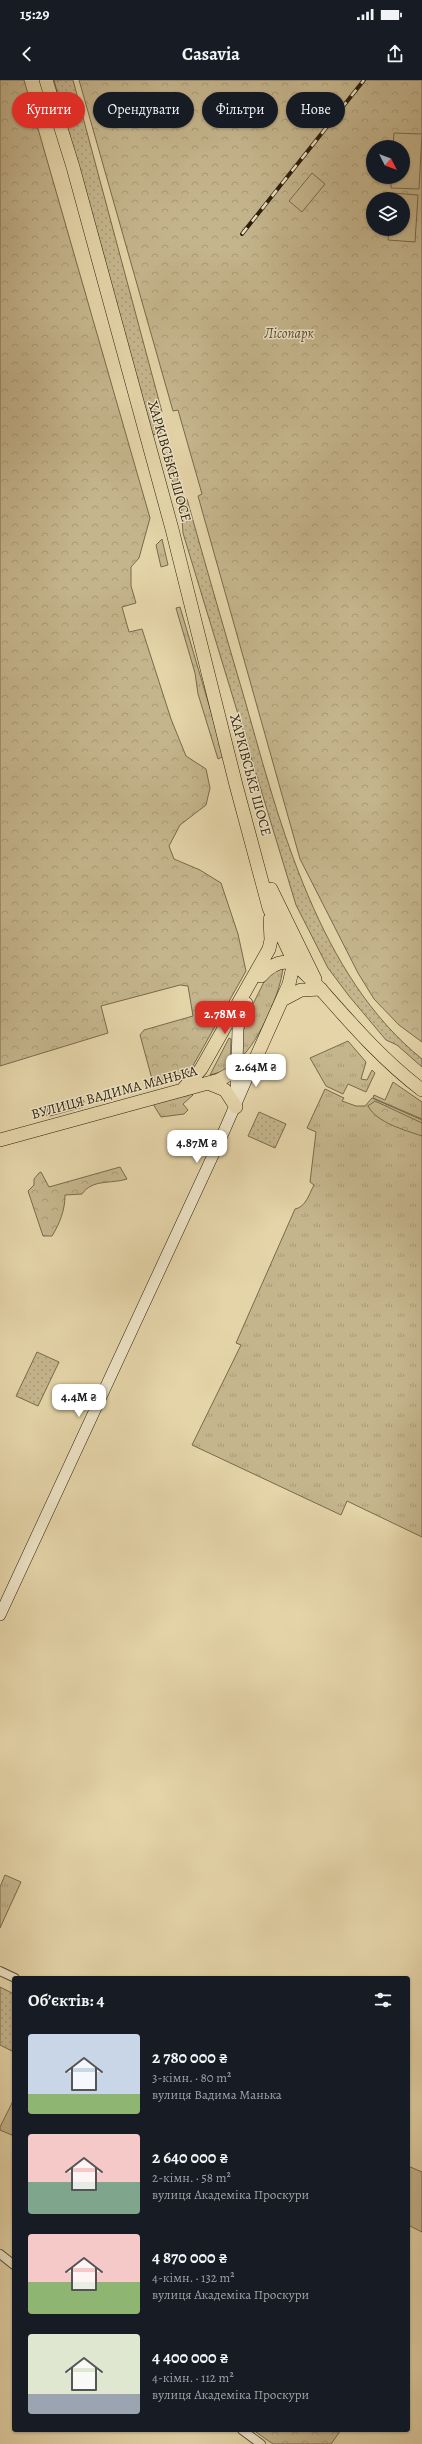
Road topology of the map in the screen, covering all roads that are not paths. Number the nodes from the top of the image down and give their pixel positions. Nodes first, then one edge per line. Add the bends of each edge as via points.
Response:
1 (46, 80) edge
2 (255, 852) junction
3 (270, 908) junction
4 (288, 927) junction
5 (271, 944) junction
6 (294, 962) junction
7 (261, 976) junction
8 (318, 984) junction
9 (284, 999) junction
10 (246, 1003) junction
11 (255, 1060) junction
12 (236, 1072) junction
13 (208, 1083) junction
14 (184, 1088) junction
15 (422, 1090) edge
16 (236, 1107) junction
17 (0, 1140) edge
18 (0, 1615) edge
19 (0, 1971) edge
20 (12, 1977) edge
21 (0, 2254) edge
22 (12, 2263) edge
23 (245, 2432) edge
24 (261, 2444) edge

1 - 2 main road, ХАРКІВСЬКЕ ШОСЕ via 73,166 172,530
2 - 3 main road, ХАРКІВСЬКЕ ШОСЕ
2 - 4 main road, ХАРКІВСЬКЕ ШОСЕ
3 - 5 main road
3 - 6 main road, ХАРКІВСЬКЕ ШОСЕ
4 - 6 main road
4 - 8 main road, ХАРКІВСЬКЕ ШОСЕ
5 - 7 main road
5 - 14 main road via 201,1069
6 - 7 main road via 271,965
6 - 8 main road, ХАРКІВСЬКЕ ШОСЕ
6 - 9 main road
7 - 10 main road
8 - 9 main road
8 - 15 main road, ХАРКІВСЬКЕ ШОСЕ via 376,1051
9 - 11 main road
10 - 12 street via 238,1028
10 - 14 main road via 205,1071
11 - 12 main road, ВУЛИЦЯ ВАДИМА МАНЬКА
11 - 16 street
12 - 13 main road, ВУЛИЦЯ ВАДИМА МАНЬКА
12 - 16 street
13 - 14 main road, ВУЛИЦЯ ВАДИМА МАНЬКА
13 - 16 main road via 216,1084 225,1090
14 - 17 main road, ВУЛИЦЯ ВАДИМА МАНЬКА
16 - 18 street
19 - 20 street
21 - 22 street
23 - 24 street

